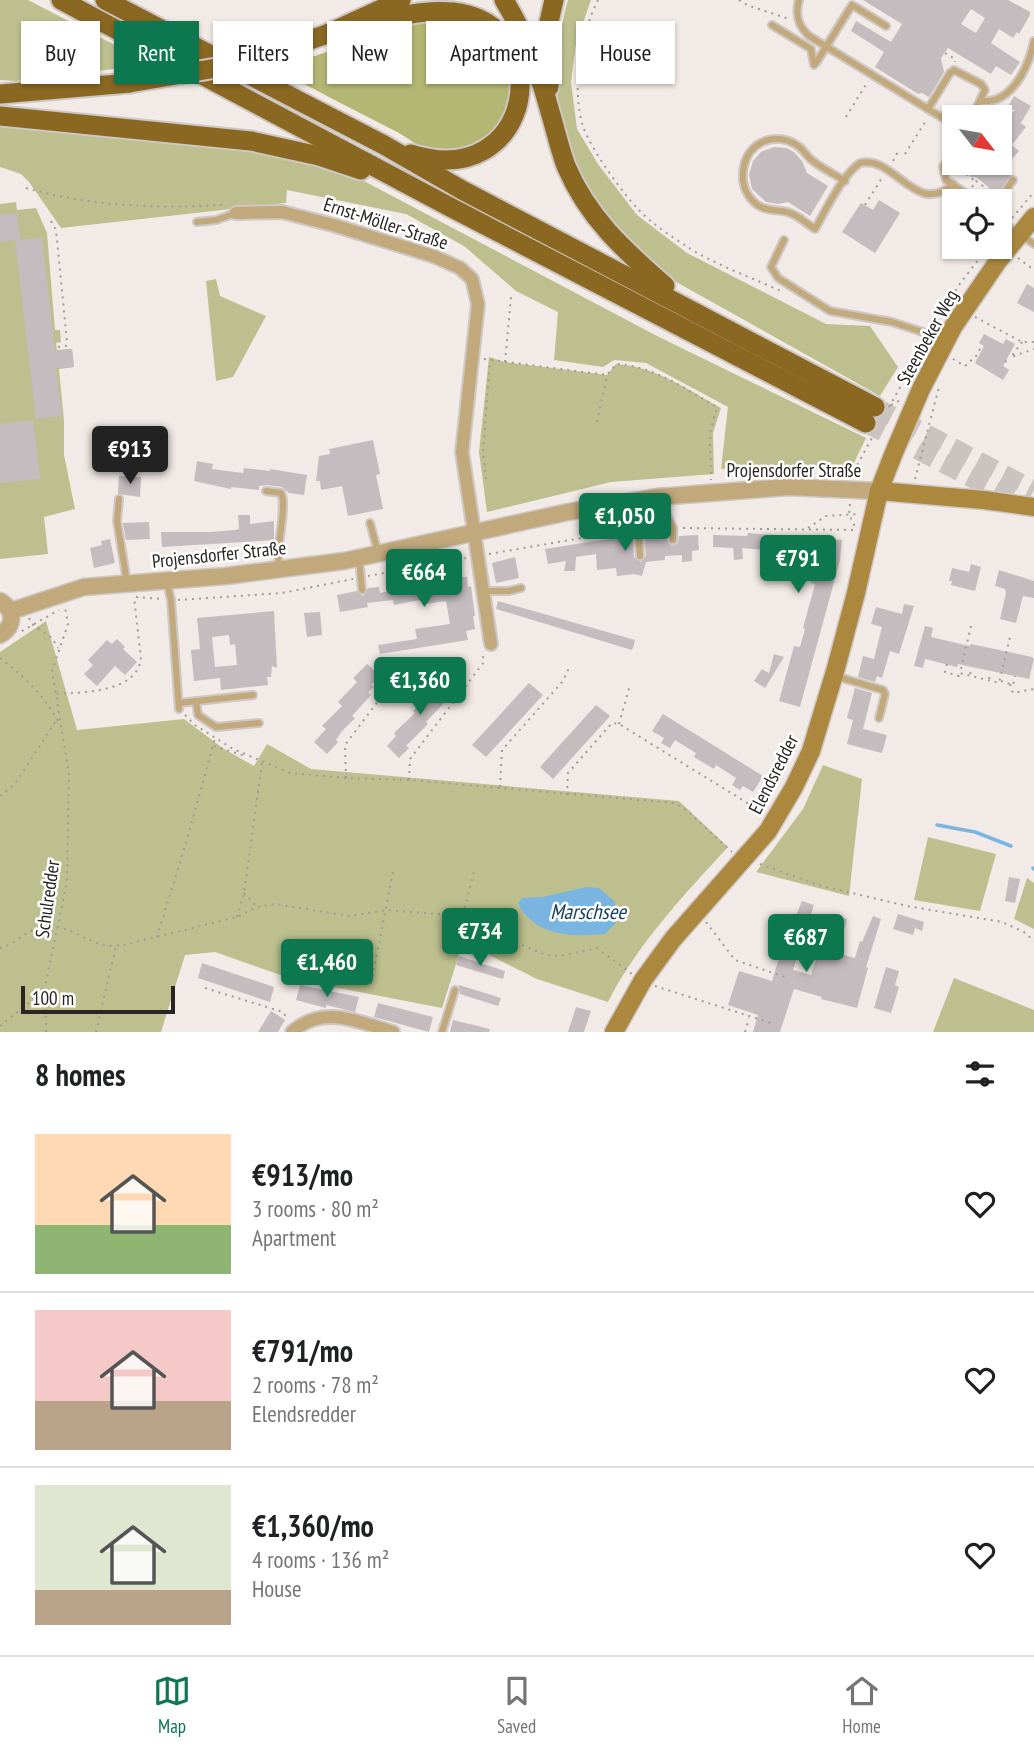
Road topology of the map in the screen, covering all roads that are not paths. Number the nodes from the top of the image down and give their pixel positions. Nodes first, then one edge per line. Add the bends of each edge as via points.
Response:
1 (61, 0) edge
2 (105, 0) edge
3 (401, 0) edge
4 (504, 0) edge
5 (554, 0) edge
6 (799, 0) edge
7 (355, 21) edge
8 (384, 21) edge
9 (772, 25) dead end
10 (886, 26) dead end
11 (327, 34) edge
12 (1034, 41) edge
13 (826, 46) junction
14 (1033, 52) edge
15 (0, 94) edge
16 (982, 101) junction
17 (980, 105) edge
18 (928, 108) junction
19 (550, 112) junction
20 (0, 116) edge
21 (942, 117) edge
22 (384, 145) junction
23 (945, 175) edge
24 (1013, 180) dead end
25 (845, 181) junction
26 (953, 184) junction
27 (960, 189) edge
28 (1007, 189) edge
29 (450, 207) junction
30 (236, 213) joint
31 (1034, 217) edge
32 (197, 222) dead end
33 (1022, 236) edge
34 (784, 240) dead end
35 (691, 309) junction
36 (943, 342) junction
37 (266, 491) dead end
38 (879, 491) junction
39 (657, 497) junction
40 (118, 499) dead end
41 (636, 500) junction
42 (1034, 507) edge
43 (370, 523) dead end
44 (474, 534) junction
45 (673, 540) dead end
46 (379, 554) junction
47 (640, 556) dead end
48 (359, 558) junction
49 (279, 570) junction
50 (166, 580) junction
51 (128, 584) junction
52 (521, 588) dead end
53 (362, 590) dead end
54 (483, 591) junction
55 (5, 606) edge
56 (0, 635) edge
57 (486, 645) road end
58 (834, 676) junction
59 (253, 695) dead end
60 (196, 701) junction
61 (879, 718) dead end
62 (259, 723) dead end
63 (455, 990) dead end
64 (293, 1031) edge
65 (393, 1032) edge
66 (442, 1032) edge
67 (614, 1032) edge

1 - 29 highway
2 - 22 highway
3 - 7 highway
4 - 19 highway via 523,30
5 - 19 highway via 547,68
6 - 13 lane via 799,25
8 - 22 highway via 454,12 483,22 505,40 521,85 518,109 506,130 474,155 445,160
9 - 13 lane via 811,49 815,64
10 - 13 lane via 852,5
11 - 15 highway, bridge via 216,68 130,83
12 - 14 lane
13 - 18 lane
14 - 16 lane via 1010,89 990,102
16 - 17 lane
16 - 18 lane via 984,88 954,70
18 - 21 lane
19 - 35 highway via 566,166 597,219 622,249
20 - 29 highway via 251,141 344,164
22 - 35 highway
23 - 26 lane
24 - 28 lane
25 - 25 lane via 815,229 790,213 759,206 744,189 744,163 751,150 774,138 791,142
25 - 26 lane via 863,162 873,163 924,194 939,194
26 - 27 lane
29 - 35 highway via 875,419
30 - 32 lane, Ernst-Möller-Straße
30 - 44 street, Ernst-Möller-Straße via 282,212 333,225 433,256 472,279 478,304 462,452
31 - 33 main road, Steenbeker Weg
33 - 36 main road, Steenbeker Weg via 982,283
34 - 36 lane via 771,267 778,278 818,305 892,322
36 - 38 main road, Steenbeker Weg
37 - 49 lane via 281,493 284,498
38 - 39 street, Projensdorfer Straße via 789,486
38 - 42 main road, Projensdorfer Straße
38 - 58 main road, Elendsredder
39 - 41 street, Projensdorfer Straße
39 - 45 lane via 673,528
40 - 51 lane via 117,521
41 - 44 street, Projensdorfer Straße
41 - 47 lane
43 - 46 lane
44 - 46 street, Projensdorfer Straße
44 - 54 street
46 - 48 street, Projensdorfer Straße
48 - 49 street, Projensdorfer Straße
48 - 53 lane
49 - 50 street, Projensdorfer Straße
50 - 51 street, Projensdorfer Straße
50 - 60 lane via 179,706
51 - 55 street, Projensdorfer Straße via 83,587
52 - 54 lane
54 - 57 street
55 - 56 street, Projensdorfer Straße via 10,626
58 - 61 lane via 883,690
58 - 67 main road, Elendsredder via 811,751 775,820 643,980
59 - 60 lane
60 - 62 lane via 198,715 216,727
63 - 66 lane
64 - 65 street via 308,1019 331,1016

